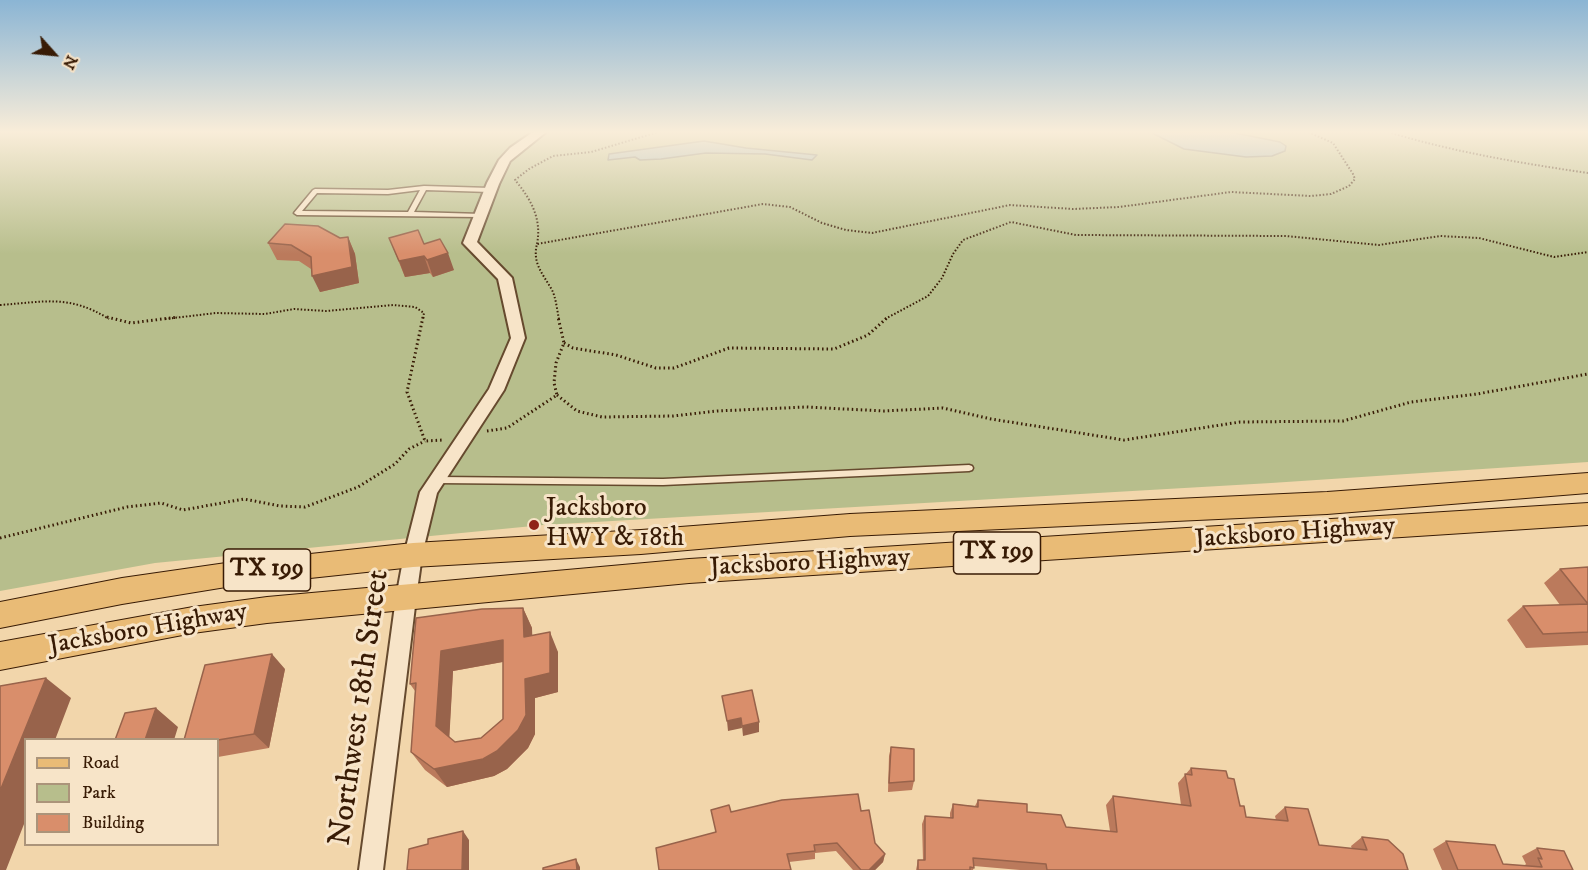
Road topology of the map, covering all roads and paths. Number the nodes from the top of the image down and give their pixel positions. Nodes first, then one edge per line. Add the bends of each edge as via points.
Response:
1 (500, 173) edge
2 (524, 173) edge
3 (1354, 173) edge
4 (424, 188) junction
5 (490, 190) junction
6 (410, 214) junction
7 (480, 215) junction
8 (537, 244) junction
9 (1588, 252) edge
10 (0, 305) edge
11 (564, 343) junction
12 (1588, 374) edge
13 (557, 395) junction
14 (466, 436) junction
15 (425, 441) junction
16 (969, 468) dead end
17 (437, 480) junction
18 (1588, 483) edge
19 (1286, 504) junction
20 (1588, 514) edge
21 (1300, 533) junction
22 (0, 538) edge
23 (413, 555) junction
24 (406, 598) junction
25 (0, 615) edge
26 (0, 656) edge
27 (371, 870) edge

1 - 5 street
2 - 8 path via 515,180 532,204 540,235
3 - 8 path via 1355,179 1349,186 1331,194 1231,192 1119,207 1010,205 872,233 822,223 790,207 764,204
4 - 5 lane
4 - 6 lane
4 - 6 lane via 388,192 315,191 297,213
5 - 7 street
6 - 7 lane
7 - 14 street, Northwest 18th Street via 470,243 505,278 518,338 496,390
8 - 11 path via 538,269 553,292
9 - 11 path via 1554,257 1479,237 1440,236 1379,245 1287,236 1076,235 1011,222 963,240 928,296 885,319 868,335 834,349 729,348 674,368 656,368
10 - 15 path via 66,301 90,307 109,319 131,323 294,309 326,311 393,305 415,308 424,313 407,392
11 - 13 path via 556,363
12 - 13 path via 1411,402 1343,421 1249,421 1124,440 943,408 884,411 806,407 602,417 577,411
13 - 14 path via 507,428
14 - 15 path
14 - 17 street, Northwest 18th Street
15 - 22 path via 409,448 395,464 358,487 304,507 244,499 183,510 161,503 127,507
16 - 17 lane via 663,482
17 - 23 street, Northwest 18th Street via 429,492
18 - 19 main road, Jacksboro Highway / TX 199
19 - 21 main road
19 - 23 main road, Jacksboro Highway / TX 199 via 850,525
20 - 21 main road, Jacksboro Highway / TX 199
21 - 24 main road, Jacksboro Highway / TX 199 via 689,571
23 - 24 street, Northwest 18th Street
23 - 25 main road, Jacksboro Highway / TX 199 via 225,575
24 - 26 main road, Jacksboro Highway / TX 199 via 192,620
24 - 27 street, Northwest 18th Street

